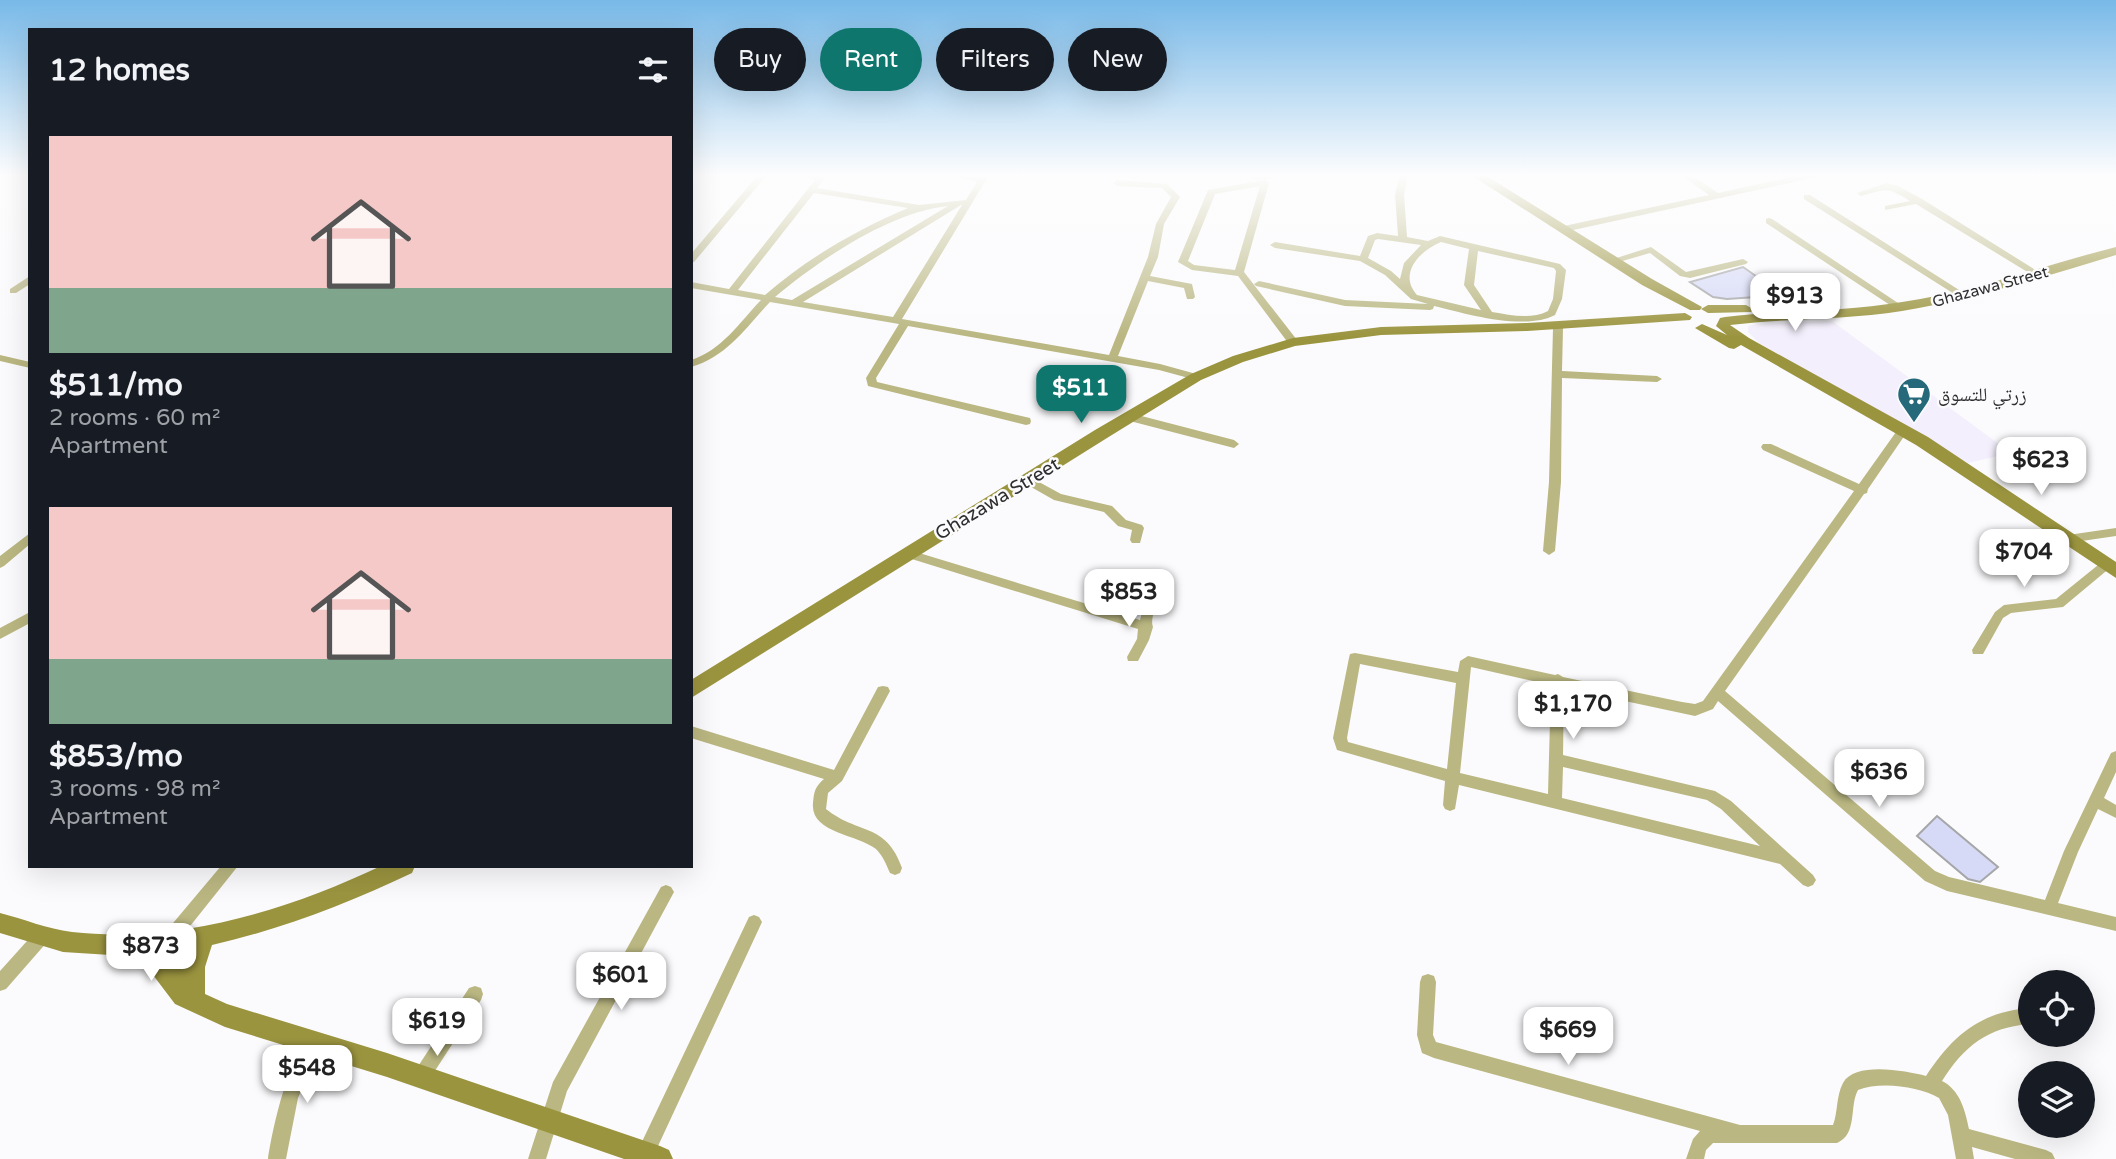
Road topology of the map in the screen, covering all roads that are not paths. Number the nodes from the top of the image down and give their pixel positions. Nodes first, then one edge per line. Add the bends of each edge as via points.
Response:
1 (717, 229) edge
2 (781, 229) edge
3 (876, 229) edge
4 (917, 229) edge
5 (950, 229) edge
6 (1159, 229) edge
7 (1196, 229) edge
8 (1253, 229) edge
9 (1403, 229) edge
10 (1561, 229) edge
11 (1564, 229) edge
12 (1781, 229) edge
13 (1858, 229) edge
14 (1964, 229) edge
15 (1402, 239) junction
16 (1427, 243) junction
17 (1275, 245) dead end
18 (1474, 248) junction
19 (2116, 251) edge
20 (693, 258) edge
21 (1363, 259) junction
22 (1612, 261) junction
23 (1743, 262) dead end
24 (1240, 274) junction
25 (2037, 274) junction
26 (1145, 278) junction
27 (792, 279) junction
28 (28, 280) edge
29 (1259, 284) dead end
30 (693, 285) edge
31 (1404, 288) junction
32 (13, 291) dead end
33 (732, 292) junction
34 (1667, 294) junction
35 (1962, 295) junction
36 (1190, 297) dead end
37 (768, 298) junction
38 (789, 302) junction
39 (1899, 307) junction
40 (1462, 308) junction
41 (1752, 310) junction
42 (1861, 311) junction
43 (1693, 312) junction
44 (1487, 313) junction
45 (1782, 316) junction
46 (900, 321) junction
47 (1724, 323) junction
48 (1497, 327) junction
49 (1527, 327) junction
50 (1700, 327) junction
51 (1558, 328) junction
52 (1293, 342) junction
53 (0, 358) edge
54 (1112, 359) junction
55 (1774, 359) junction
56 (693, 364) edge
57 (28, 365) edge
58 (1558, 374) junction
59 (1196, 377) junction
60 (1657, 379) dead end
61 (1130, 416) junction
62 (1026, 421) dead end
63 (1900, 435) junction
64 (1234, 444) dead end
65 (1767, 447) dead end
66 (1944, 457) junction
67 (1028, 480) junction
68 (1863, 490) junction
69 (2116, 532) edge
70 (28, 539) edge
71 (2068, 539) junction
72 (1136, 540) dead end
73 (1549, 551) dead end
74 (906, 553) junction
75 (0, 563) edge
76 (2111, 568) edge
77 (1148, 608) dead end
78 (28, 618) edge
79 (1147, 627) junction
80 (0, 634) edge
81 (1978, 650) dead end
82 (1133, 656) dead end
83 (1464, 679) junction
84 (1558, 679) junction
85 (693, 689) edge
86 (883, 691) dead end
87 (1718, 693) junction
88 (693, 733) edge
89 (2116, 757) edge
90 (1555, 759) junction
91 (837, 777) junction
92 (1452, 777) junction
93 (2097, 801) junction
94 (1555, 802) junction
95 (1450, 805) dead end
96 (2116, 813) edge
97 (1783, 858) junction
98 (230, 868) edge
99 (400, 868) edge
100 (895, 868) dead end
101 (1808, 880) dead end
102 (666, 892) dead end
103 (2049, 908) junction
104 (754, 922) dead end
105 (0, 923) edge
106 (2116, 924) edge
107 (42, 936) junction
108 (187, 938) junction
109 (127, 945) junction
110 (172, 979) junction
111 (1428, 982) dead end
112 (0, 983) edge
113 (475, 994) dead end
114 (195, 1001) junction
115 (2018, 1017) edge
116 (316, 1042) junction
117 (421, 1077) junction
118 (1930, 1084) junction
119 (549, 1120) junction
120 (1735, 1132) junction
121 (1960, 1135) junction
122 (653, 1156) edge
123 (277, 1159) edge
124 (537, 1159) edge
125 (1695, 1159) edge
126 (1965, 1159) edge
127 (2046, 1159) edge

1 - 20 street
2 - 33 street
3 - 27 street
4 - 38 street
5 - 46 street
6 - 26 street
7 - 24 street via 1183,262
8 - 24 street
9 - 15 street
10 - 43 main road
11 - 22 main road
12 - 39 street
13 - 35 street
14 - 25 street
15 - 16 street
15 - 21 street via 1374,236
16 - 18 street via 1440,239
16 - 31 street via 1407,266
17 - 21 street
18 - 44 street via 1469,285
18 - 44 street via 1548,262 1561,270 1554,311 1549,316 1513,318
19 - 25 main road, Ghazawa Street
21 - 31 street
22 - 23 street via 1651,250 1690,275
22 - 34 main road
24 - 52 street
25 - 35 main road, Ghazawa Street
26 - 36 street via 1189,286
26 - 54 street
27 - 37 street
27 - 38 street
28 - 32 street
29 - 40 street via 1345,303
30 - 33 street
31 - 40 street via 1414,297
33 - 37 street
34 - 41 main road
34 - 43 main road
35 - 39 main road, Ghazawa Street
37 - 38 street
37 - 56 street via 727,344
38 - 46 street
39 - 42 main road, Ghazawa Street
40 - 44 street
41 - 42 main road, Ghazawa Street
41 - 43 main road, Ghazawa Street
42 - 45 main road, Ghazawa Street
43 - 47 main road
43 - 49 main road, Ghazawa Street
43 - 50 main road
44 - 48 street
45 - 47 main road, Ghazawa Street
45 - 55 main road via 1757,331
46 - 54 street
46 - 62 street via 872,384
47 - 50 main road, Ghazawa Street via 1712,330
47 - 55 main road
48 - 49 main road, Ghazawa Street
48 - 52 main road, Ghazawa Street via 1381,331
49 - 51 main road, Ghazawa Street
50 - 51 main road, Ghazawa Street
50 - 63 main road
51 - 58 street
52 - 59 main road, Ghazawa Street
53 - 57 street
54 - 59 street
55 - 66 main road
58 - 60 street
58 - 73 street
59 - 61 main road, Ghazawa Street
61 - 64 street
61 - 67 main road, Ghazawa Street
63 - 66 main road
63 - 68 street
65 - 68 street
66 - 71 main road
67 - 72 street via 1049,493 1111,511 1122,523 1138,528
67 - 74 main road, Ghazawa Street
68 - 87 street
69 - 71 street
70 - 75 street
71 - 76 main road
74 - 79 street
74 - 85 main road, Ghazawa Street
76 - 81 street via 2059,604 2008,608
77 - 79 street
78 - 80 street
79 - 82 street
83 - 84 street via 1465,665 1475,660
83 - 92 street
83 - 92 street via 1355,658 1340,738 1348,749
84 - 87 street via 1695,710
84 - 90 street
86 - 91 street
87 - 103 street via 1923,871 1947,884
88 - 91 street
89 - 93 street
90 - 94 street
90 - 97 street via 1710,795
91 - 100 street via 821,790 819,813 828,823 880,842
92 - 94 street
92 - 95 street
93 - 96 street
93 - 103 street
94 - 97 street
97 - 101 street
98 - 108 street
99 - 108 main road via 328,901 267,921
102 - 119 street via 567,1073
103 - 106 street
104 - 122 street
105 - 107 main road
107 - 109 main road via 69,943
107 - 112 street
108 - 109 main road
108 - 110 main road
108 - 114 main road via 194,961
109 - 110 main road via 155,958
110 - 114 main road via 183,996
111 - 120 street via 1425,1035 1428,1047 1434,1050
113 - 117 street
114 - 116 main road via 236,1019
115 - 118 street via 1986,1024 1950,1052
116 - 117 main road
116 - 123 street via 294,1082
117 - 119 main road
118 - 120 street via 1872,1077 1854,1082 1843,1103 1842,1127 1837,1134
118 - 121 street via 1952,1103
119 - 122 main road
119 - 124 street
120 - 125 street via 1709,1134
121 - 126 street
121 - 127 street

